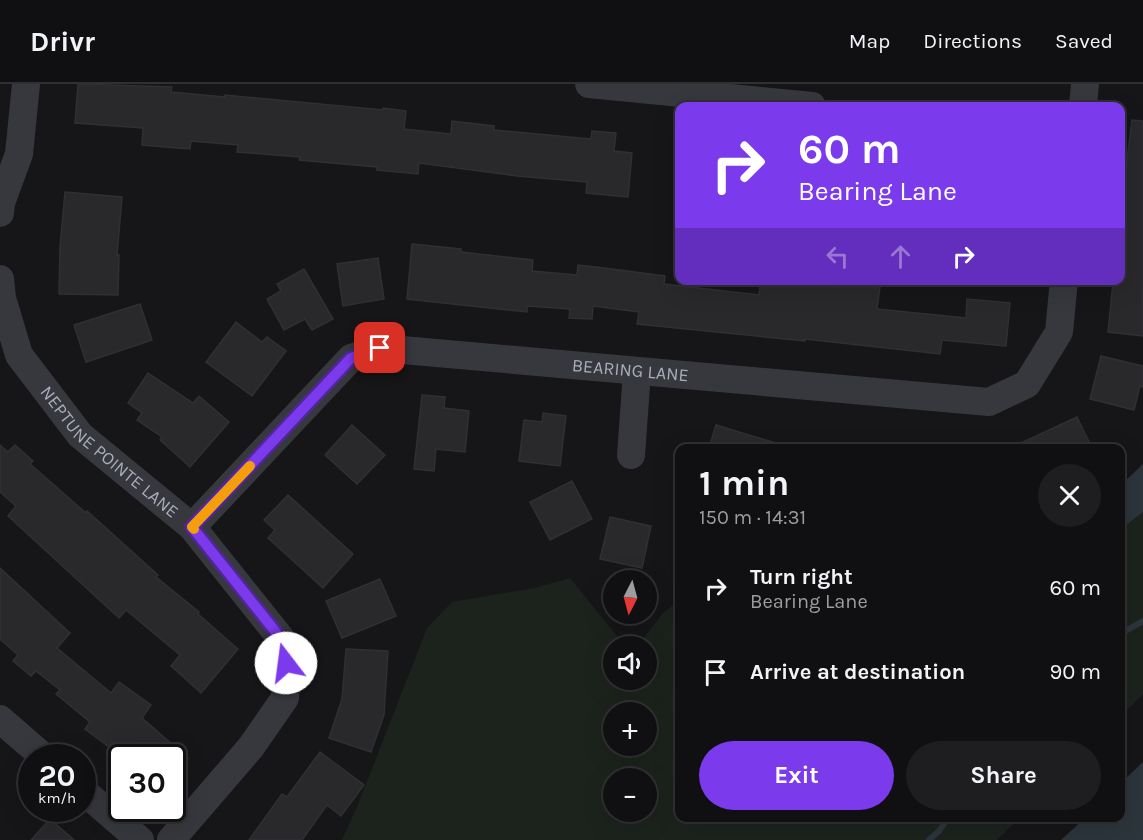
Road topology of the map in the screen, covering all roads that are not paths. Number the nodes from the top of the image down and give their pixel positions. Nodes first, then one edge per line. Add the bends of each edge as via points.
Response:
1 (26, 84) edge
2 (589, 84) edge
3 (1085, 84) edge
4 (771, 102) edge
5 (1083, 102) edge
6 (0, 205) edge
7 (0, 279) edge
8 (1064, 285) edge
9 (637, 372) junction
10 (631, 455) dead end
11 (192, 527) junction
12 (0, 718) edge
13 (29, 744) edge
14 (96, 802) edge
15 (140, 840) edge
16 (171, 840) edge

1 - 6 street via 19,154
2 - 4 street
3 - 5 street
7 - 11 street, NEPTUNE POINTE LANE via 19,354 80,435
8 - 9 street, BEARING LANE via 1059,332 1027,384 990,402
9 - 10 street
9 - 11 street, BEARING LANE via 380,348 351,358
11 - 16 street, NEPTUNE POINTE LANE via 287,646 285,698 251,747
12 - 13 street
14 - 15 street

